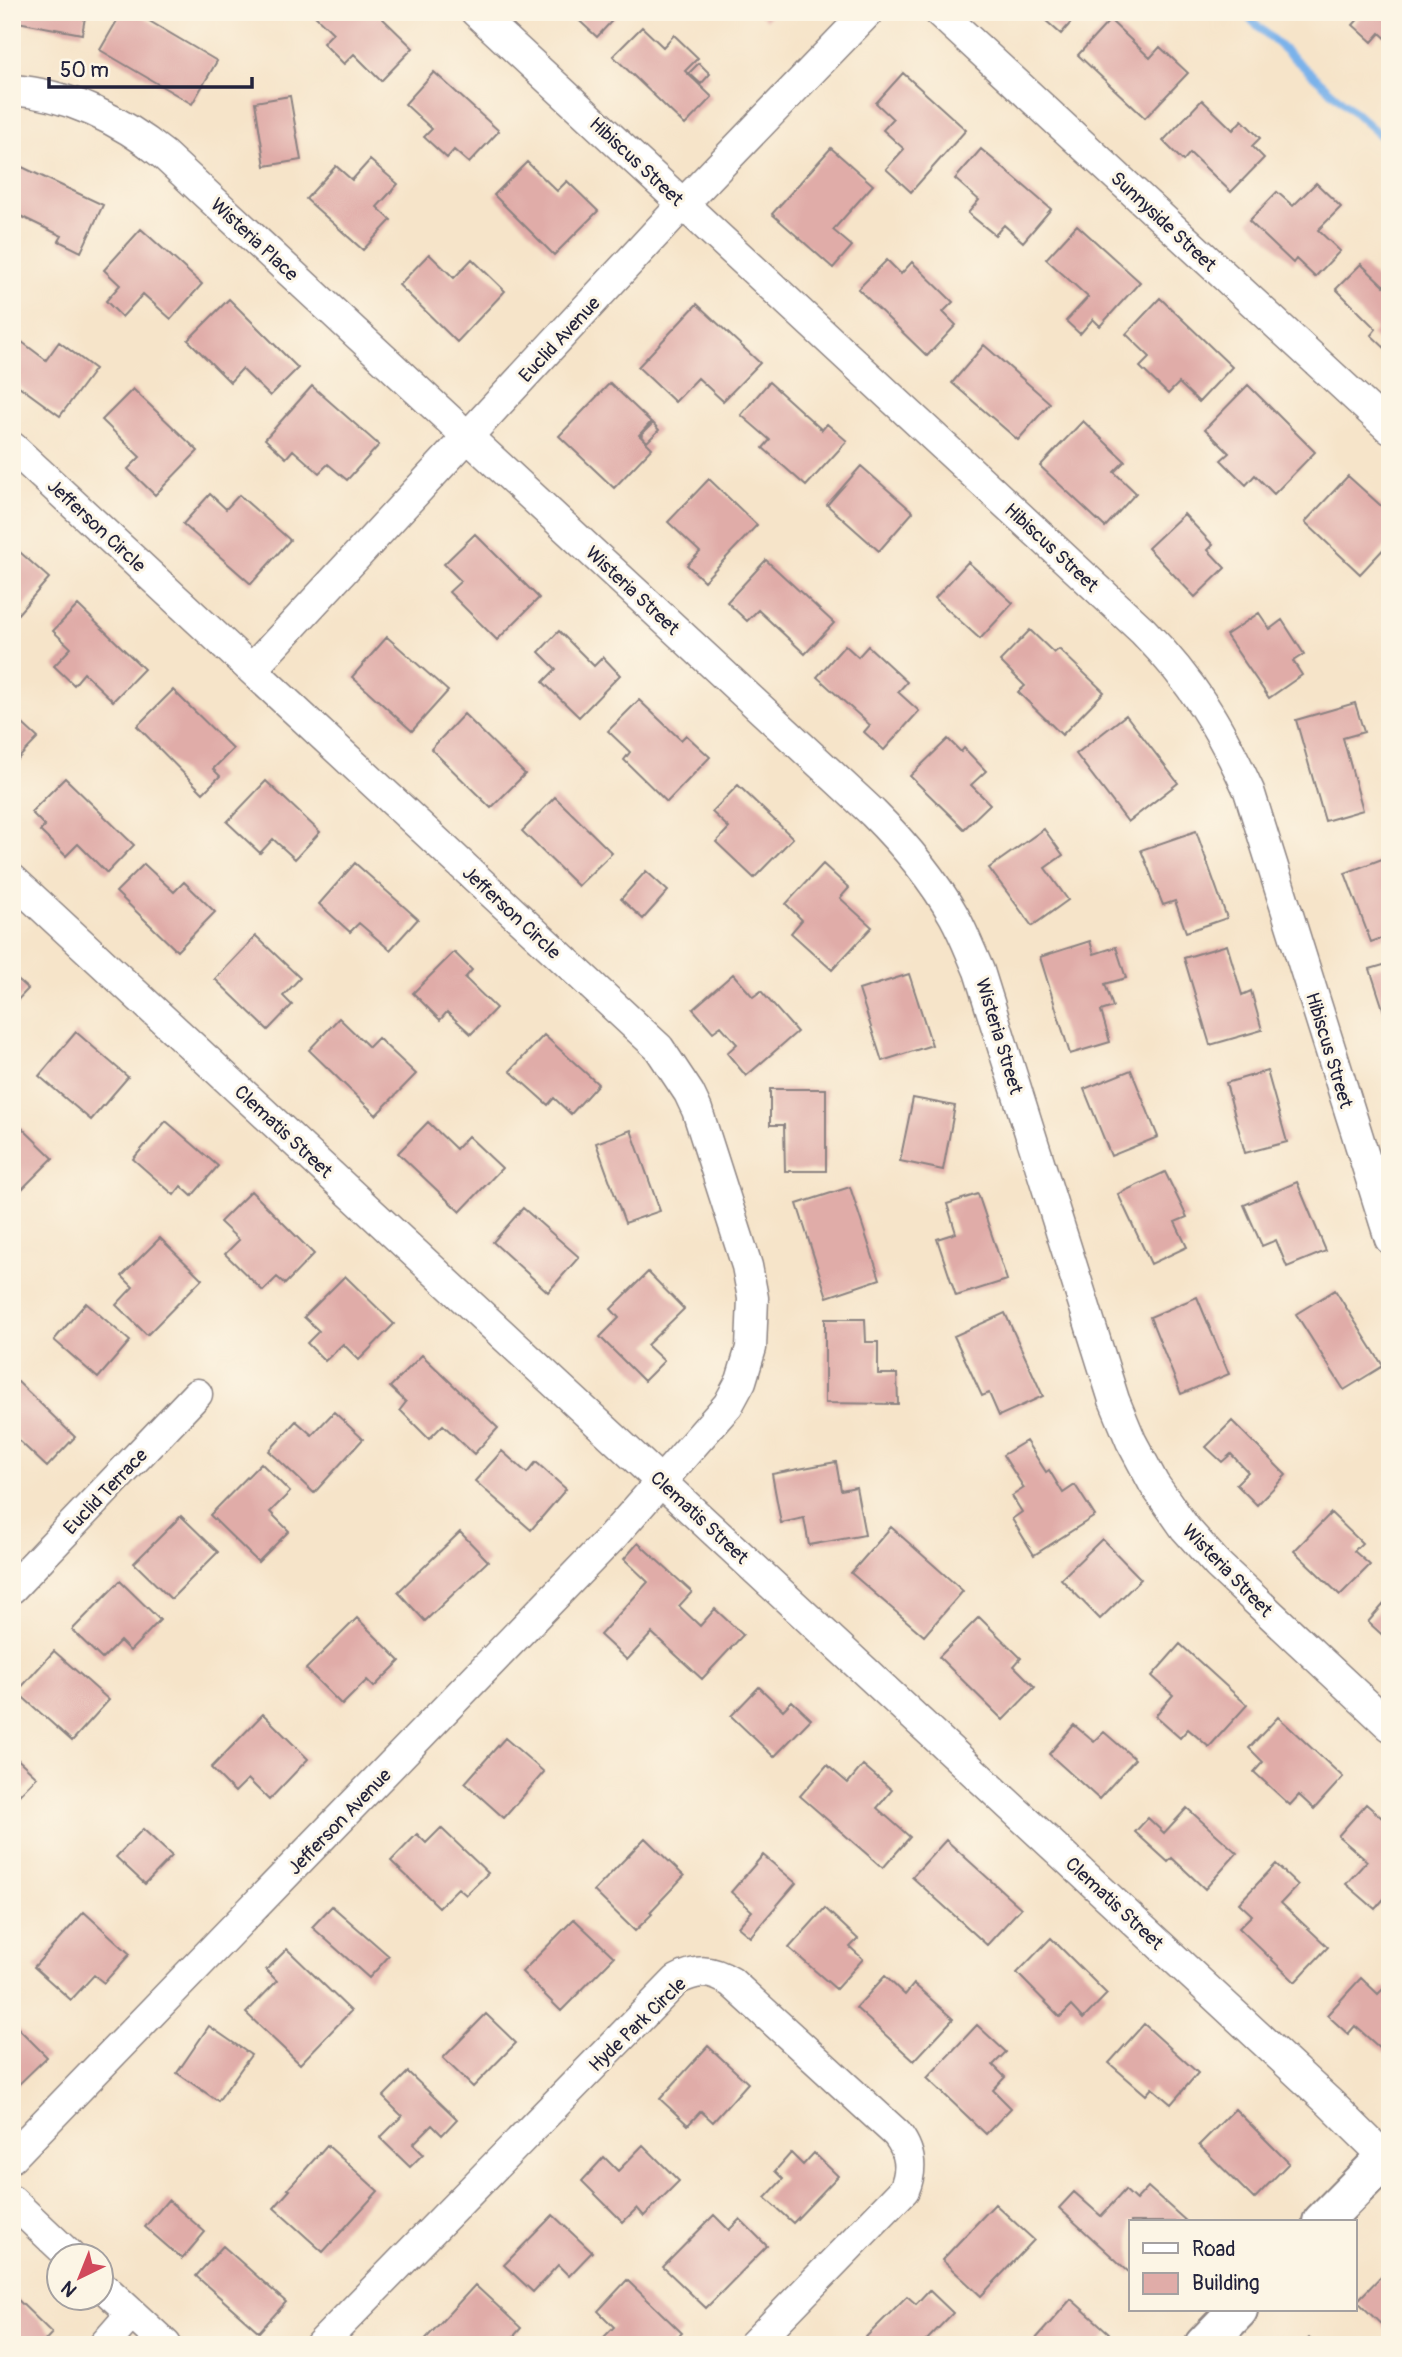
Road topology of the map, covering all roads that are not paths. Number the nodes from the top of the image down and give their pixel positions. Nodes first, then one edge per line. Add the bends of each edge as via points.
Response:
1 (476, 12) edge
2 (868, 12) edge
3 (939, 12) edge
4 (12, 90) edge
5 (683, 204) junction
6 (1390, 429) edge
7 (468, 436) junction
8 (12, 447) edge
9 (252, 669) junction
10 (12, 879) edge
11 (1390, 1239) edge
12 (197, 1394) dead end
13 (662, 1481) junction
14 (12, 1588) edge
15 (1390, 1726) edge
16 (12, 2157) edge
17 (1388, 2157) edge
18 (12, 2201) edge
19 (1324, 2220) edge
20 (55, 2242) edge
21 (116, 2300) edge
22 (1236, 2312) edge
23 (131, 2314) junction
24 (104, 2345) edge
25 (166, 2345) edge
26 (320, 2345) edge
27 (753, 2345) edge
28 (1204, 2345) edge

1 - 5 street, Hibiscus Street
2 - 5 street, Euclid Avenue
3 - 6 street, Sunnyside Street
4 - 7 street, Wisteria Place via 79,105 146,140
5 - 7 street, Euclid Avenue
5 - 11 street, Hibiscus Street via 1143,631 1208,709 1249,791
7 - 9 street, Euclid Avenue
7 - 15 street, Wisteria Street via 873,813 923,868 955,917 979,971 1114,1400 1154,1484 1218,1565
8 - 9 street, Jefferson Circle
9 - 13 street, Jefferson Circle via 659,1048 689,1093 747,1266 754,1312 751,1348 728,1405
10 - 13 street, Clematis Street
12 - 14 street, Euclid Terrace
13 - 16 street, Jefferson Avenue
13 - 17 street, Clematis Street
17 - 19 street
18 - 20 street
21 - 23 street
22 - 28 street
23 - 24 street
23 - 25 street
26 - 27 street, Hyde Park Circle via 677,1980 699,1971 717,1973 731,1982 897,2134 911,2161 904,2190

